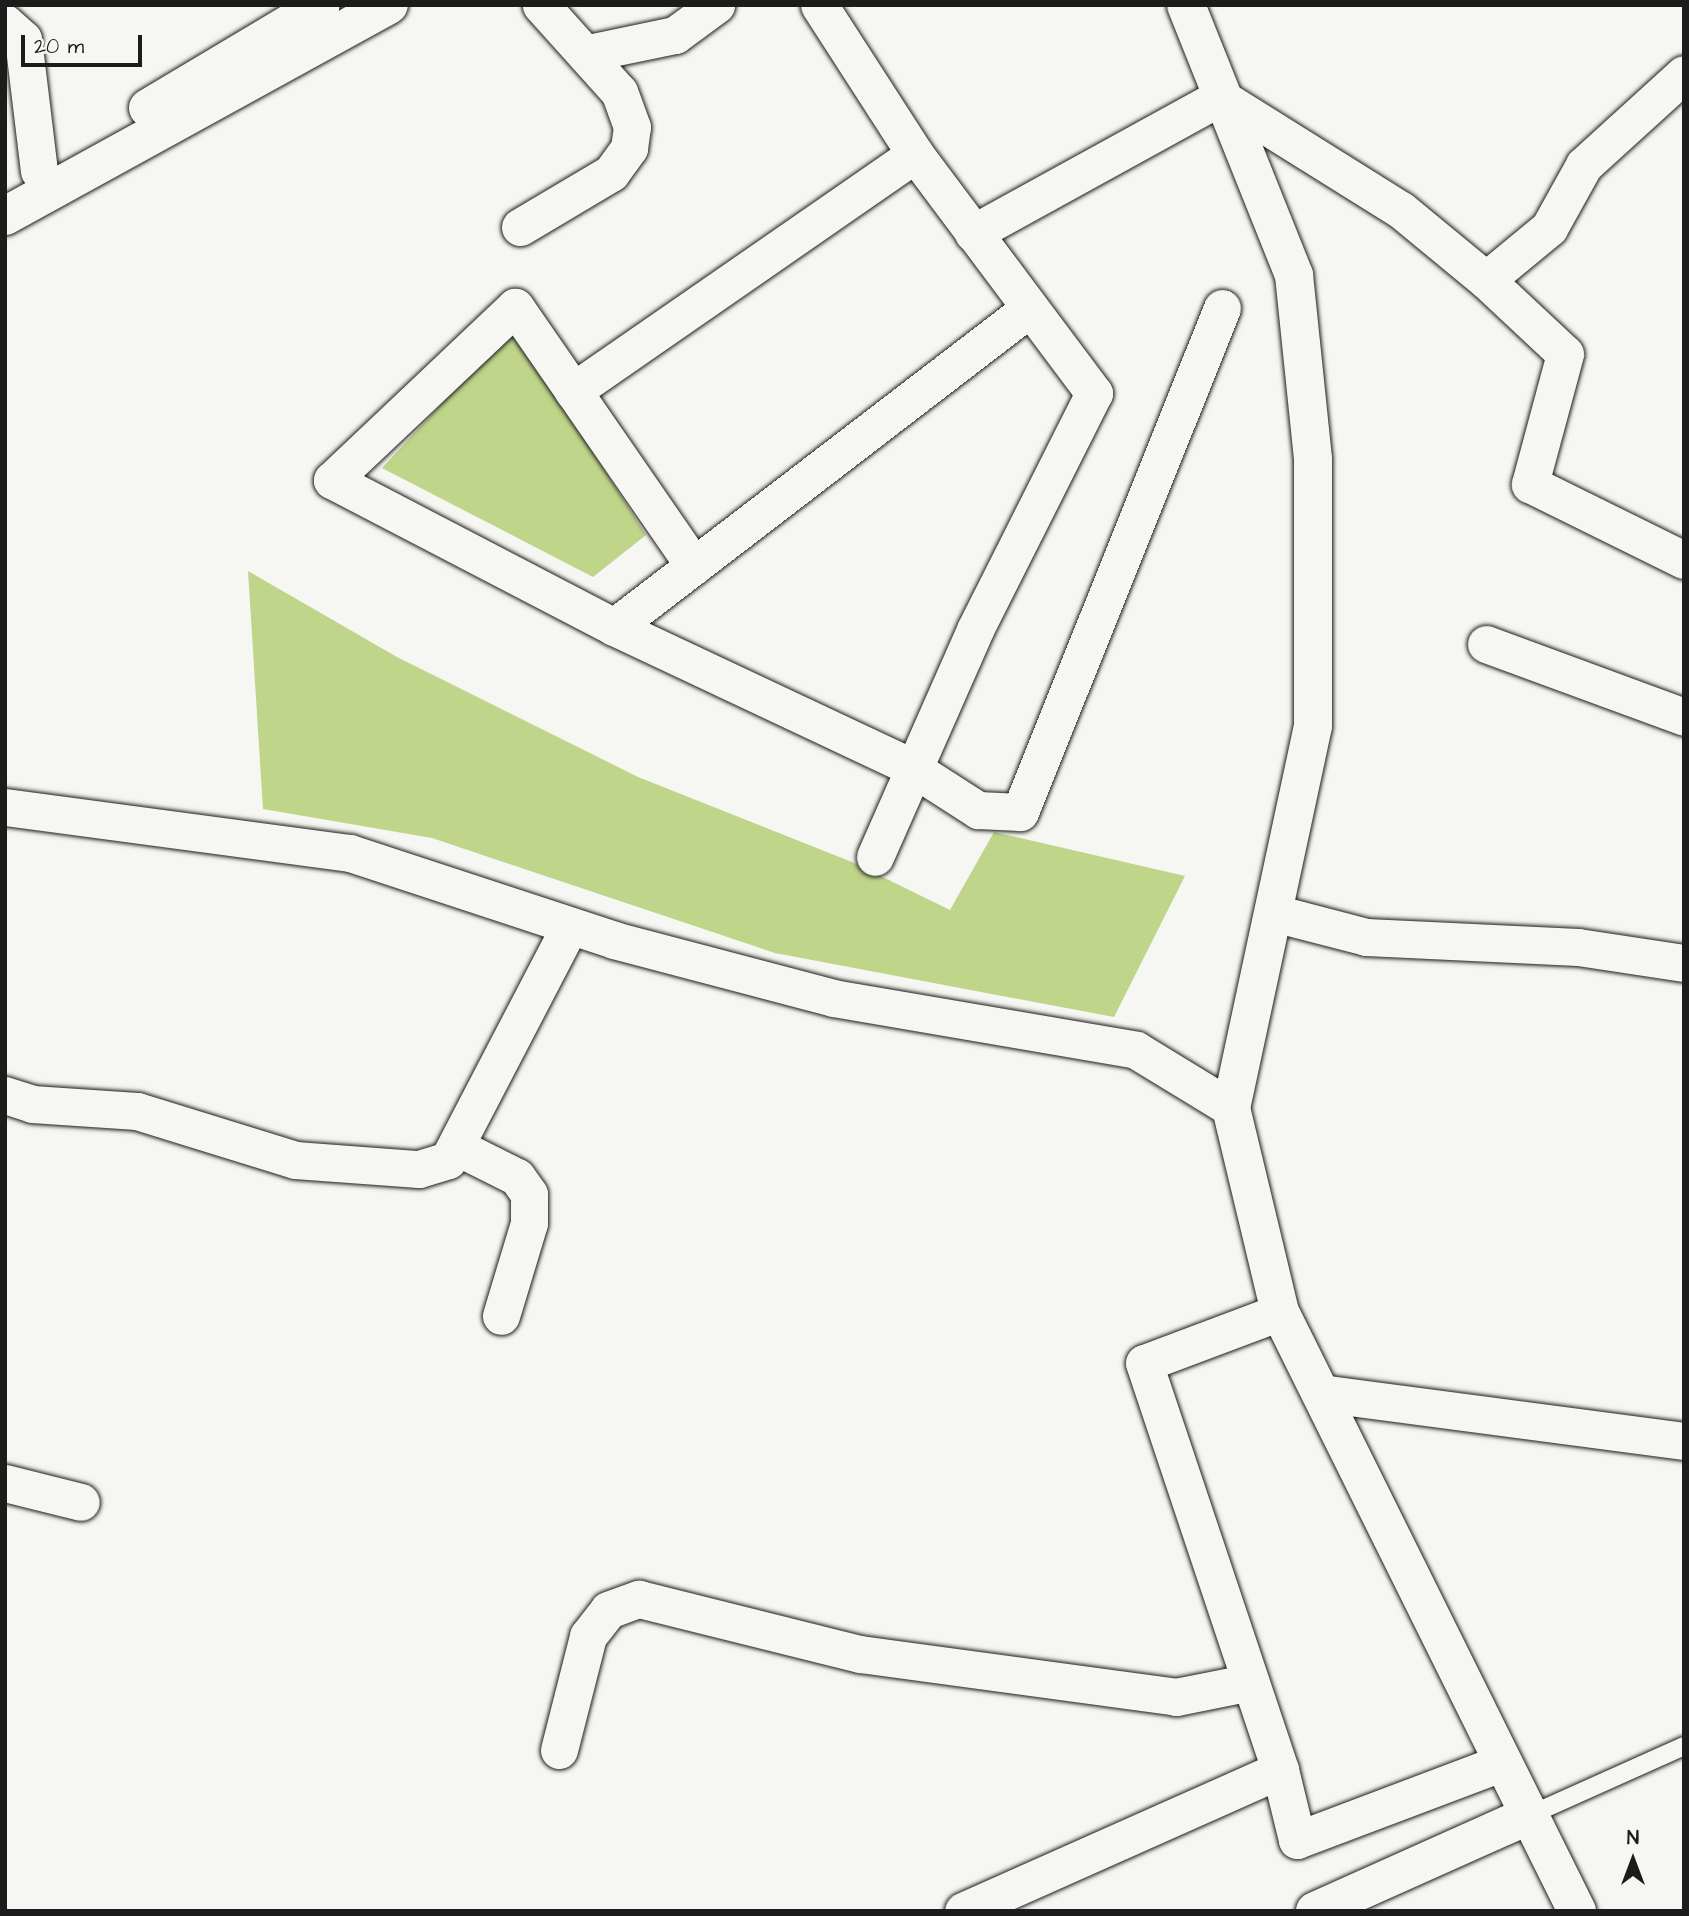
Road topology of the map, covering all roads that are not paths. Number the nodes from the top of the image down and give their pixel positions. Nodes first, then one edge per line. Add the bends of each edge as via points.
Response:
1 (321, 5) edge
2 (388, 5) edge
3 (541, 5) edge
4 (716, 5) edge
5 (819, 5) edge
6 (1186, 5) edge
7 (5, 23) edge
8 (588, 53) junction
9 (1684, 74) edge
10 (1220, 97) junction
11 (915, 154) junction
12 (22, 178) edge
13 (5, 216) edge
14 (520, 227) dead end
15 (973, 233) junction
16 (1486, 280) junction
17 (1030, 308) junction
18 (1222, 308) dead end
19 (573, 391) junction
20 (1684, 559) edge
21 (694, 566) junction
22 (614, 627) junction
23 (1486, 644) dead end
24 (1684, 717) edge
25 (911, 767) junction
26 (5, 807) edge
27 (875, 857) dead end
28 (1274, 913) junction
29 (570, 926) junction
30 (1684, 963) edge
31 (5, 1095) edge
32 (1231, 1108) junction
33 (457, 1147) junction
34 (1280, 1312) junction
35 (501, 1316) dead end
36 (1320, 1393) junction
37 (1684, 1441) edge
38 (5, 1483) edge
39 (82, 1502) dead end
40 (1251, 1682) junction
41 (1684, 1746) edge
42 (559, 1750) dead end
43 (1501, 1763) junction
44 (1280, 1770) junction
45 (1530, 1815) junction
46 (963, 1911) edge
47 (1315, 1911) edge
48 (1577, 1911) edge

1 - 12 street
2 - 13 street
3 - 8 street
4 - 8 street via 676,35
5 - 11 street
6 - 10 street
7 - 12 street via 23,39
8 - 14 street via 619,92 632,127 629,148 611,173
9 - 16 street via 1584,165 1549,228
10 - 15 street
10 - 16 street via 1401,210
10 - 28 street via 1294,275 1314,459 1314,726
11 - 15 street
11 - 19 street
15 - 17 street
16 - 20 street via 1565,354 1530,484
17 - 21 street
17 - 25 street via 1094,393
18 - 25 street via 1020,812 978,810
19 - 21 street
19 - 22 street via 515,307 332,480
21 - 22 street
22 - 25 street
23 - 24 street
25 - 27 street
26 - 29 street via 350,853
28 - 30 street via 1366,937 1577,947
28 - 32 street
29 - 32 street via 833,998 1136,1050
29 - 33 street
31 - 33 street via 32,1104 137,1111 295,1160 419,1169 448,1160
32 - 34 street
33 - 35 street via 517,1177 529,1194 529,1223
34 - 36 street
34 - 40 street via 1144,1363
36 - 37 street
36 - 43 street
38 - 39 street
40 - 42 street via 1176,1697 873,1656 639,1599 608,1610 588,1636
40 - 44 street
41 - 45 lane
43 - 44 street via 1297,1840
43 - 45 street
44 - 46 street
45 - 47 street
45 - 48 street

